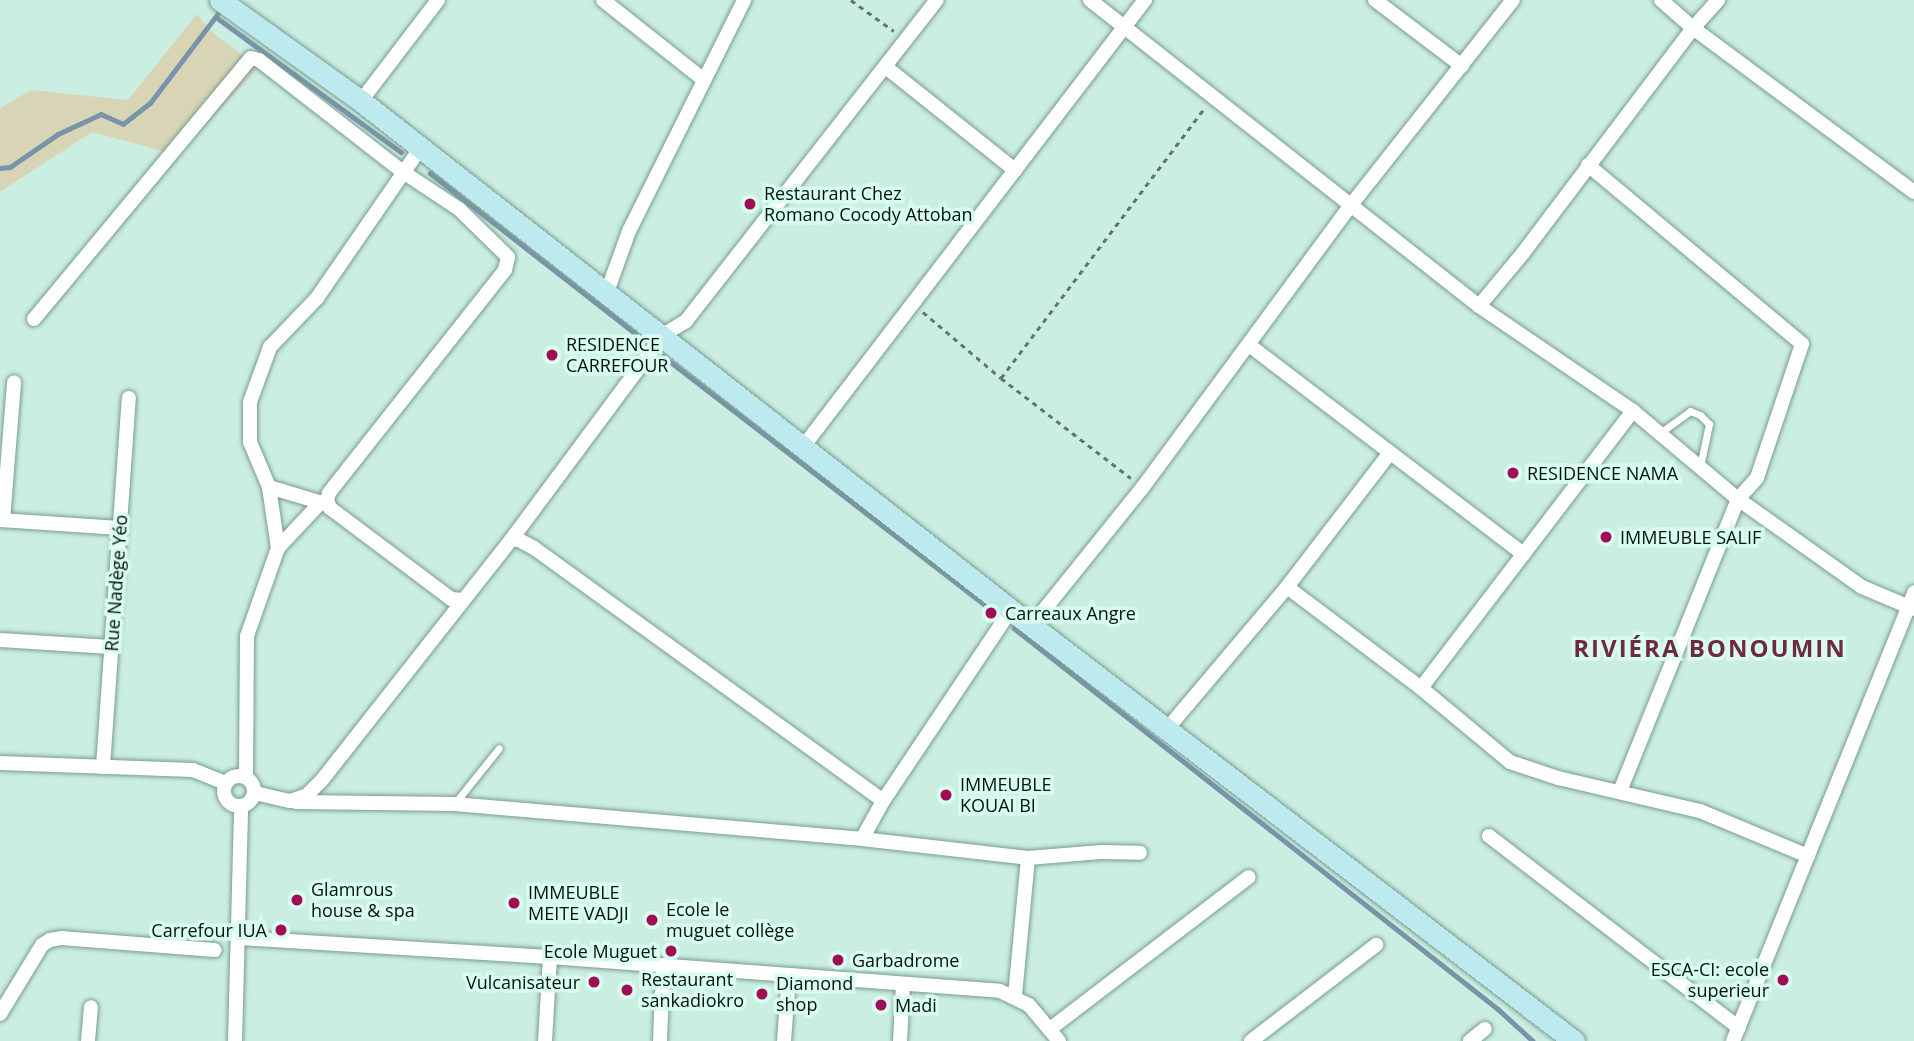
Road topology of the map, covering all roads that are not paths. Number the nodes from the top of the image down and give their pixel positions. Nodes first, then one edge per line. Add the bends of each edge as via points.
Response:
1 (438, 0) edge
2 (603, 0) edge
3 (744, 0) edge
4 (937, 0) edge
5 (1090, 0) edge
6 (1145, 0) edge
7 (1375, 0) edge
8 (1513, 0) edge
9 (1661, 0) edge
10 (1718, 0) edge
11 (228, 6) edge
12 (1125, 26) junction
13 (1693, 28) junction
14 (1462, 66) junction
15 (887, 68) junction
16 (704, 80) junction
17 (361, 101) junction
18 (421, 147) junction
19 (1588, 165) junction
20 (1015, 170) junction
21 (403, 172) junction
22 (1914, 192) edge
23 (1351, 205) junction
24 (607, 292) junction
25 (1479, 306) junction
26 (34, 319) dead end
27 (663, 335) junction
28 (1249, 345) junction
29 (14, 382) dead end
30 (129, 398) dead end
31 (1633, 411) junction
32 (1660, 433) junction
33 (803, 447) junction
34 (1390, 453) junction
35 (1700, 467) junction
36 (270, 486) junction
37 (1738, 499) junction
38 (324, 503) junction
39 (1, 520) edge
40 (120, 528) junction
41 (511, 540) junction
42 (278, 548) junction
43 (1523, 554) junction
44 (1287, 587) junction
45 (1914, 592) edge
46 (463, 600) junction
47 (1911, 608) edge
48 (1011, 610) junction
49 (1032, 625) junction
50 (0, 640) edge
51 (111, 647) junction
52 (1421, 688) junction
53 (1167, 729) junction
54 (499, 748) dead end
55 (0, 763) edge
56 (103, 767) junction
57 (246, 776) junction
58 (226, 783) junction
59 (1620, 791) junction
60 (255, 793) junction
61 (883, 801) junction
62 (290, 802) junction
63 (455, 804) junction
64 (241, 807) junction
65 (1489, 836) dead end
66 (862, 839) junction
67 (1140, 853) dead end
68 (1808, 856) junction
69 (1028, 858) junction
70 (1249, 877) dead end
71 (239, 938) junction
72 (1376, 945) dead end
73 (215, 950) dead end
74 (550, 957) junction
75 (663, 965) junction
76 (789, 976) junction
77 (903, 986) junction
78 (1014, 996) junction
79 (91, 1007) dead end
80 (0, 1014) edge
81 (1485, 1029) dead end
82 (1736, 1034) edge
83 (1055, 1035) edge
84 (88, 1041) edge
85 (235, 1041) edge
86 (545, 1041) edge
87 (660, 1041) edge
88 (784, 1041) edge
89 (900, 1041) edge
90 (1251, 1041) edge
91 (1470, 1041) edge
92 (1574, 1041) edge

1 - 17 street
2 - 16 street
3 - 16 street
4 - 15 street
5 - 12 street
6 - 12 street
7 - 14 street
8 - 14 street
9 - 13 street
10 - 13 street
11 - 17 street
12 - 20 street
12 - 23 street
13 - 19 street
13 - 22 street
14 - 23 street
15 - 20 street
15 - 27 street via 686,321
16 - 24 street via 629,231
17 - 18 street
18 - 21 street
18 - 24 street
19 - 25 street
19 - 37 street via 1802,344 1756,478
20 - 33 street
21 - 26 street via 251,58
21 - 36 street via 317,298 270,347 257,376 250,402 250,442
21 - 38 street via 459,209 509,261
23 - 25 street
23 - 28 street
24 - 27 street
25 - 31 street
27 - 33 street
27 - 41 street
28 - 34 street
28 - 49 street
29 - 39 street
30 - 40 street, Rue Nadège Yéo
31 - 32 street
31 - 43 street
32 - 35 street
32 - 35 lane via 1690,411 1700,415 1709,424 1709,436
33 - 48 street
34 - 43 street
34 - 44 street
35 - 37 street
36 - 38 street
36 - 42 street
37 - 47 street via 1862,587
37 - 59 street
38 - 42 street
38 - 46 street via 451,599
39 - 40 street
40 - 51 street, Rue Nadège Yéo
41 - 46 street
41 - 61 street via 534,548
42 - 57 street via 247,636
43 - 52 street
44 - 52 street
44 - 53 street
45 - 47 street
46 - 62 street via 322,780 307,795
47 - 68 street
48 - 49 street
48 - 61 street
49 - 53 street
50 - 51 street
51 - 56 street, Rue Nadège Yéo
52 - 59 street via 1510,762
53 - 92 street
54 - 63 lane
55 - 56 street
56 - 58 street via 193,770
57 - 58 street via 234,776
57 - 60 street
58 - 64 street via 226,799
59 - 68 street via 1700,810
60 - 62 street
60 - 64 street
61 - 66 street
62 - 63 street
63 - 66 street
64 - 71 street
65 - 82 street
66 - 69 street
67 - 69 street
68 - 82 street
69 - 78 street
70 - 83 street
71 - 74 street
71 - 85 street
72 - 90 street
73 - 80 street via 50,940 42,944
74 - 75 street
74 - 86 street
75 - 76 street
75 - 87 street
76 - 77 street
76 - 88 street
77 - 78 street via 1000,991
77 - 89 street
78 - 83 street via 1029,1004
79 - 84 street
81 - 91 street

